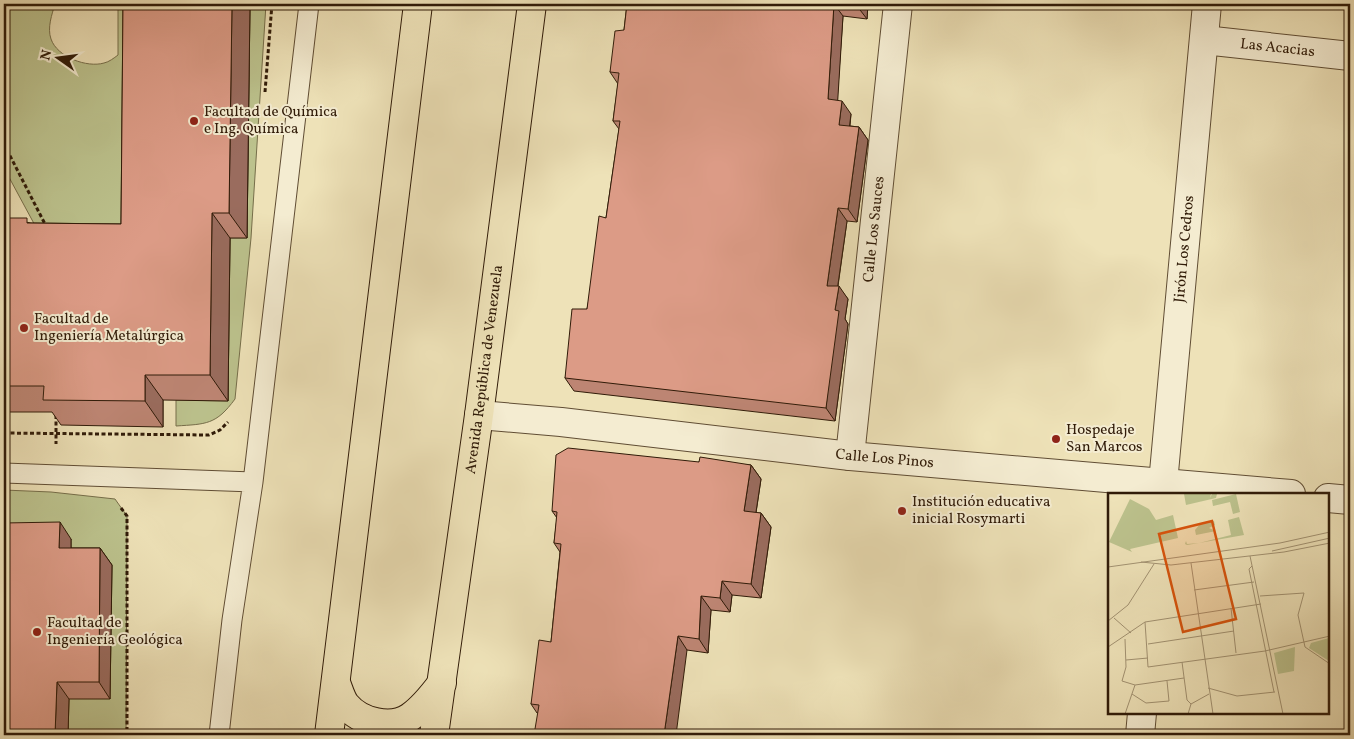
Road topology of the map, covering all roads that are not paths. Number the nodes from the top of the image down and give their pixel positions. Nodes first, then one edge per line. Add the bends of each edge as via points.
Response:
1 (309, 4) edge
2 (418, 4) edge
3 (532, 4) edge
4 (898, 4) edge
5 (1208, 4) edge
6 (1204, 40) junction
7 (1350, 56) edge
8 (479, 415) junction
9 (850, 456) junction
10 (4, 473) edge
11 (254, 482) junction
12 (1163, 488) edge
13 (1270, 493) edge
14 (1329, 498) edge
15 (1350, 500) edge
16 (442, 683) junction
17 (336, 684) junction
18 (1142, 714) edge
19 (219, 735) edge
20 (329, 735) edge
21 (434, 735) edge
22 (1140, 735) edge

1 - 11 lane
2 - 17 main road
3 - 8 main road, Avenida República de Venezuela
4 - 9 street, Calle Los Sauces
5 - 6 street, Jirón Los Cedros
6 - 7 street, Las Acacias
6 - 12 street, Jirón Los Cedros
8 - 9 street, Calle Los Pinos
8 - 16 main road, Avenida República de Venezuela
9 - 12 street, Calle Los Pinos
10 - 11 lane
11 - 19 lane via 232,620
12 - 13 street, Calle Los Pinos
14 - 15 street
16 - 17 main road via 426,704 408,718 386,724 363,719 351,710 345,705
16 - 21 main road, Avenida República de Venezuela
17 - 20 main road
18 - 22 street

